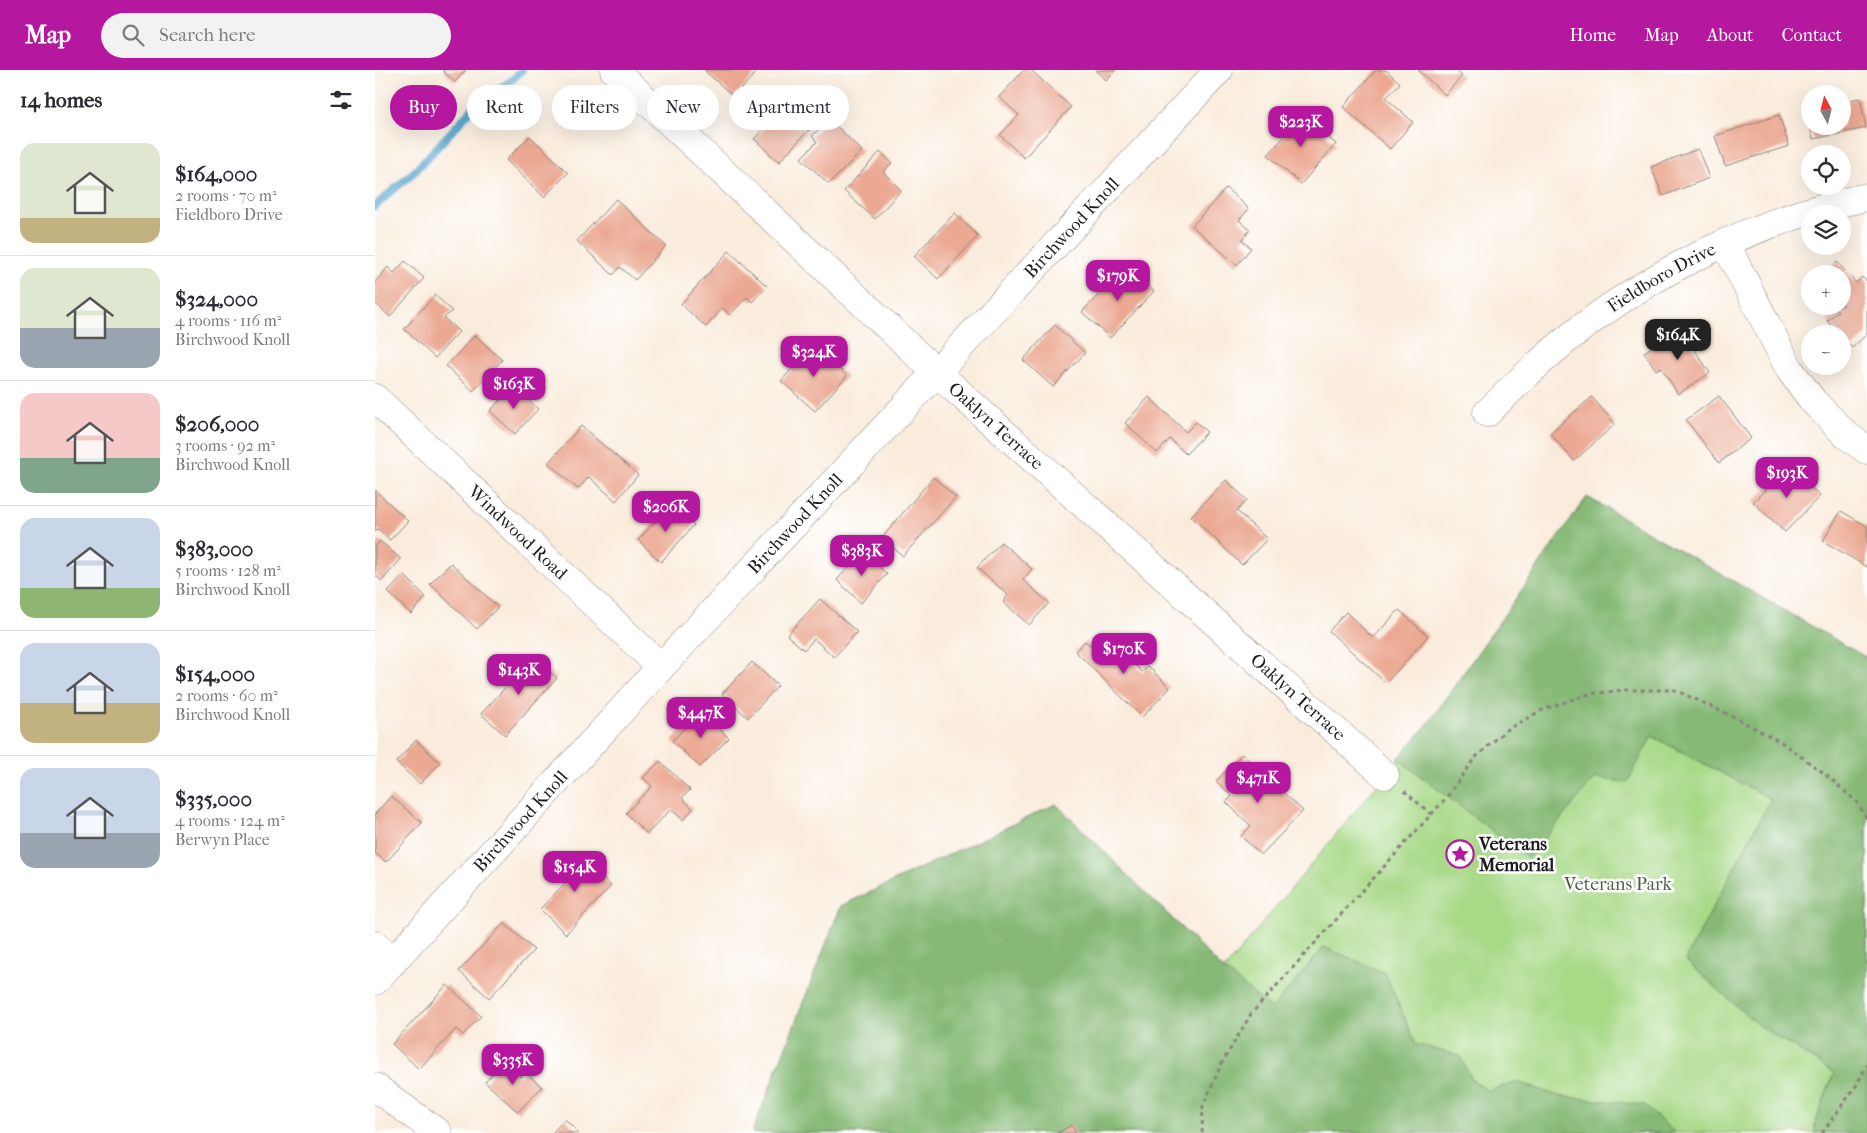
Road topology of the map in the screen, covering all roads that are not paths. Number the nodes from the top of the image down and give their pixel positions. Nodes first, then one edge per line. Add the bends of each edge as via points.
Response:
1 (614, 70) edge
2 (1219, 70) edge
3 (1867, 197) edge
4 (1725, 244) junction
5 (937, 372) junction
6 (375, 398) edge
7 (1487, 413) dead end
8 (1867, 450) edge
9 (661, 667) junction
10 (1393, 782) road end
11 (381, 962) edge
12 (375, 1087) edge
13 (438, 1133) edge

1 - 5 street, Oaklyn Terrace
2 - 5 street, Birchwood Knoll
3 - 4 street, Fieldboro Drive via 1787,219
4 - 7 street, Fieldboro Drive via 1674,268 1617,303 1565,340
4 - 8 street via 1790,370 1813,401 1846,435
5 - 9 street, Birchwood Knoll
5 - 10 street, Oaklyn Terrace
6 - 9 street, Windwood Road
9 - 11 street, Birchwood Knoll
12 - 13 street

